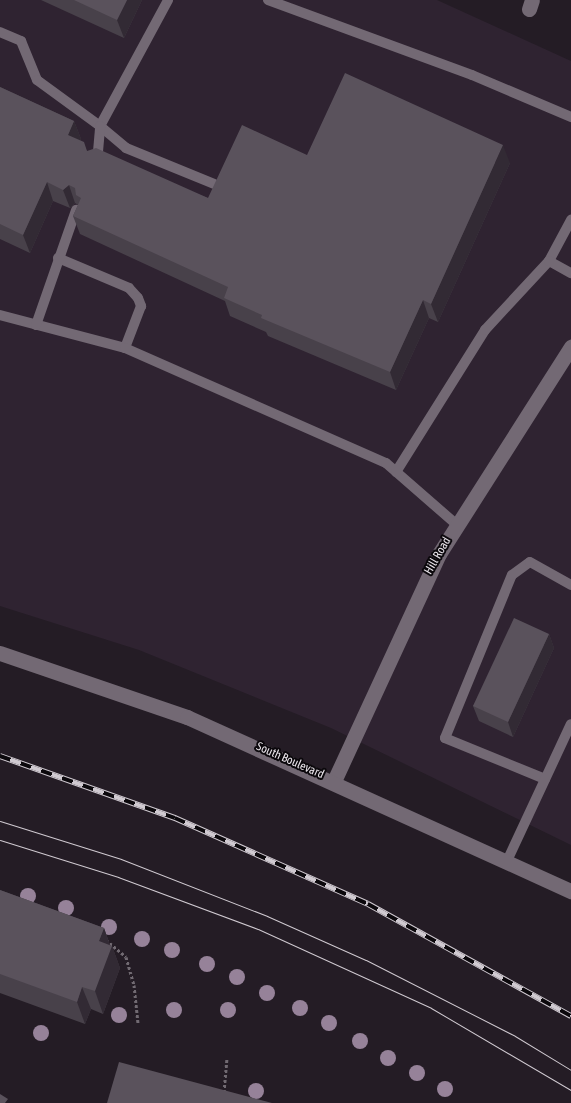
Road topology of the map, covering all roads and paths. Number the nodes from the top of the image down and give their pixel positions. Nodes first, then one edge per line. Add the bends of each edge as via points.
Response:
1 (168, 0) edge
2 (268, 0) edge
3 (0, 32) edge
4 (571, 117) edge
5 (100, 126) junction
6 (96, 163) edge
7 (214, 184) edge
8 (76, 210) edge
9 (571, 220) edge
10 (58, 258) junction
11 (549, 261) junction
12 (571, 273) edge
13 (0, 315) edge
14 (36, 325) junction
15 (125, 348) junction
16 (571, 348) edge
17 (396, 472) junction
18 (457, 525) junction
19 (571, 585) edge
20 (0, 653) edge
21 (571, 724) edge
22 (545, 779) junction
23 (334, 781) junction
24 (507, 861) junction
25 (571, 891) edge
26 (99, 936) edge
27 (138, 1024) dead end
28 (227, 1059) dead end
29 (223, 1100) edge

1 - 5 lane
2 - 4 lane via 472,76
3 - 5 lane via 21,41 37,80
5 - 6 lane
5 - 7 lane via 126,148
8 - 10 lane
9 - 11 lane
10 - 14 lane
10 - 15 lane via 129,288 138,298 141,306
11 - 12 lane
11 - 17 lane via 485,330
13 - 14 lane
14 - 15 lane
15 - 17 lane via 386,462
16 - 18 main road, Hill Road
17 - 18 lane
18 - 23 main road, Hill Road via 423,583
19 - 22 lane via 530,562 512,575 445,738
20 - 23 main road, South Boulevard via 187,717
21 - 22 lane
22 - 24 lane
23 - 24 main road, South Boulevard
24 - 25 main road, South Boulevard
26 - 27 path via 114,944 126,957 134,985
28 - 29 path

